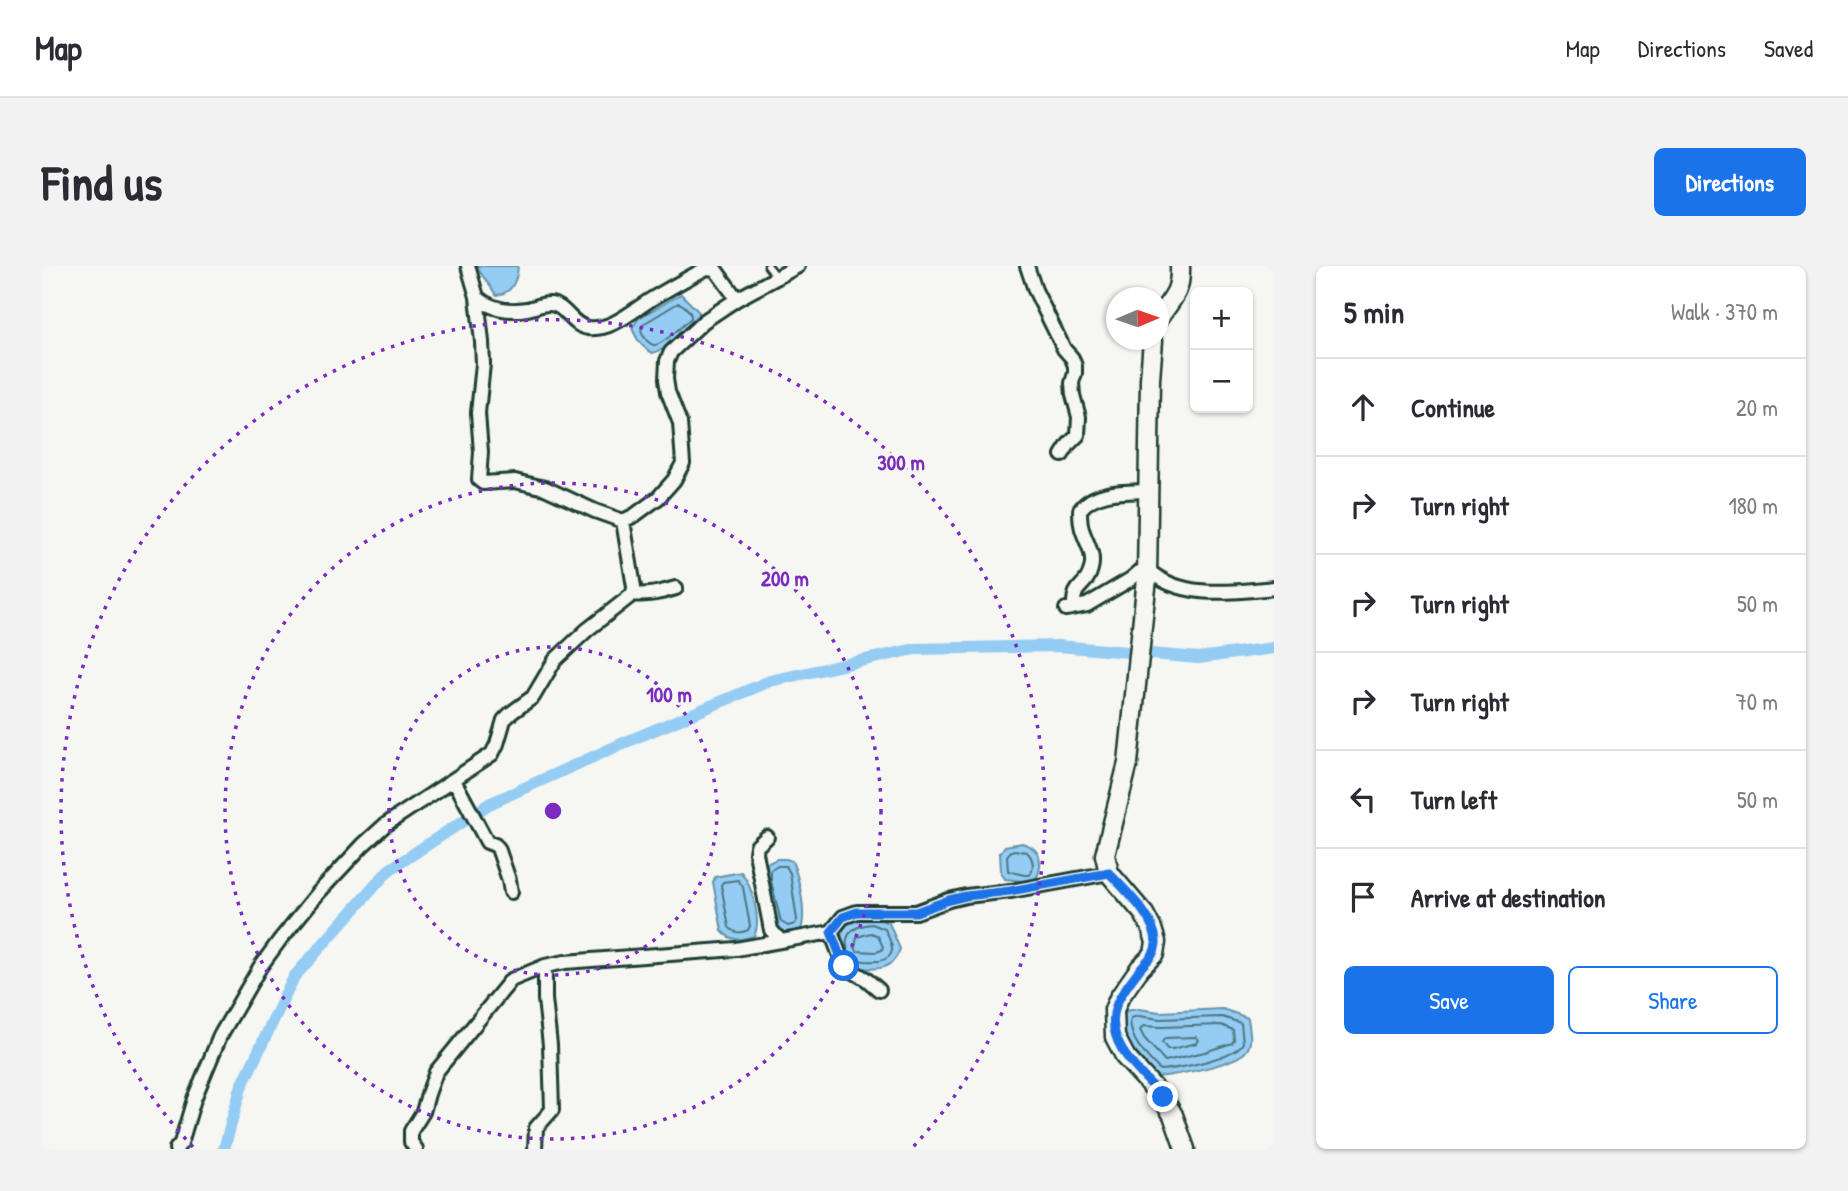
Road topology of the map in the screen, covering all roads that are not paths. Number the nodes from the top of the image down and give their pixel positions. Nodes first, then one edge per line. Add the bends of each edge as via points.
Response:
1 (468, 266) edge
2 (798, 266) edge
3 (1027, 266) edge
4 (1180, 266) edge
5 (772, 271) edge
6 (477, 297) junction
7 (737, 299) junction
8 (1169, 304) edge
9 (1152, 350) edge
10 (1062, 455) dead end
11 (1148, 491) junction
12 (623, 521) junction
13 (1147, 574) junction
14 (676, 588) dead end
15 (1274, 588) edge
16 (633, 594) junction
17 (455, 782) junction
18 (767, 837) dead end
19 (1109, 873) junction
20 (511, 892) dead end
21 (831, 932) junction
22 (781, 941) junction
23 (545, 966) junction
24 (879, 990) dead end
25 (176, 1149) edge
26 (416, 1149) edge
27 (536, 1149) edge
28 (1185, 1149) edge

1 - 6 street
2 - 5 street
3 - 10 street via 1075,366 1072,383 1078,435
4 - 8 street via 1178,291
5 - 7 street
6 - 7 street via 486,306 512,311 558,306 582,328 594,329 606,327 712,268
6 - 12 street via 483,364 479,480 545,488
7 - 12 street via 704,321 671,352 666,379 680,423 683,463 658,498
9 - 11 street
11 - 13 street
11 - 13 street via 1111,494 1084,503 1082,530 1092,557 1091,570 1073,595 1070,608 1087,605 1139,572
12 - 16 street
13 - 15 street via 1195,592
13 - 19 street via 1128,763 1105,855
14 - 16 street
16 - 17 street via 564,650 533,696 505,720 492,754
17 - 20 street via 484,838 498,848
17 - 25 street via 386,825 363,845 279,941 220,1036
18 - 22 street via 756,853 771,930
19 - 21 street via 966,896 916,912 857,912 843,917
19 - 28 street via 1136,902 1156,942 1154,954 1119,998 1114,1010 1115,1037 1126,1058 1163,1097
21 - 22 street
21 - 24 street via 844,966
22 - 23 street
23 - 26 street via 511,980 436,1072 423,1112 411,1131
23 - 27 street via 552,1110 536,1128

